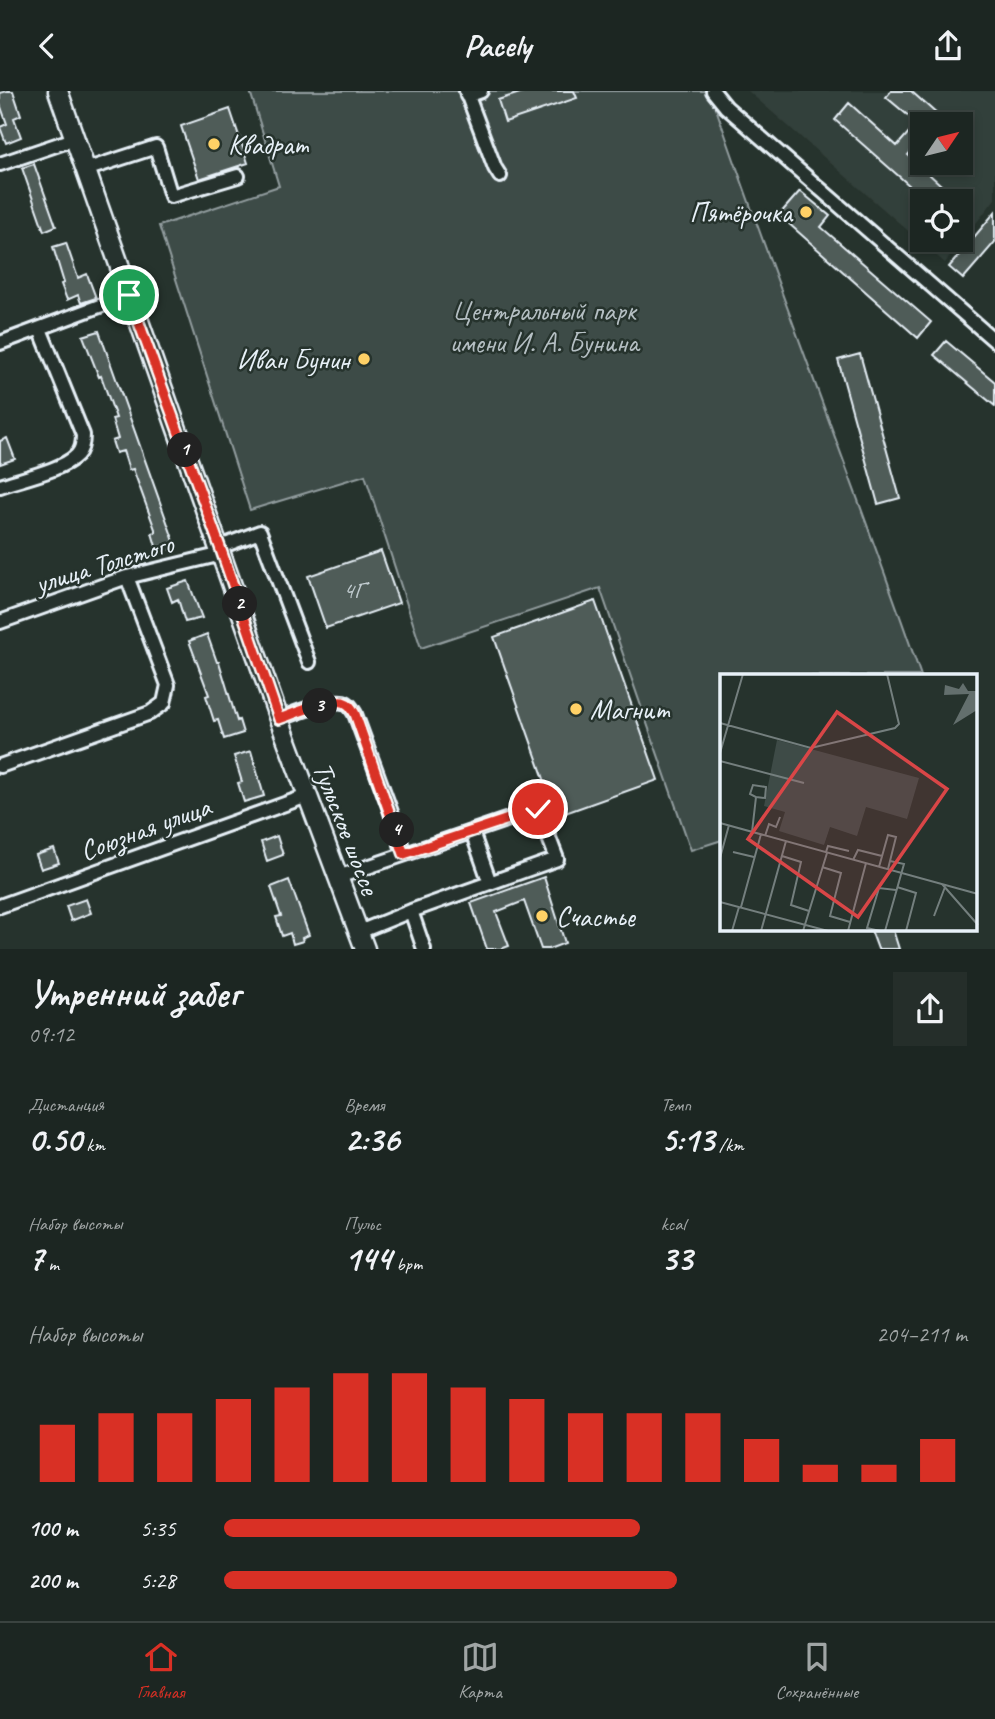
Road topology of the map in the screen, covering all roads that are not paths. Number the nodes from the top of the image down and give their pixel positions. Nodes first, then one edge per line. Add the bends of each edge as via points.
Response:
1 (58, 91) edge
2 (481, 91) edge
3 (713, 91) edge
4 (466, 93) edge
5 (74, 139) junction
6 (0, 163) edge
7 (85, 170) junction
8 (237, 176) dead end
9 (500, 176) dead end
10 (129, 295) junction
11 (40, 329) junction
12 (995, 341) edge
13 (0, 343) edge
14 (0, 486) edge
15 (221, 550) junction
16 (127, 577) junction
17 (0, 622) edge
18 (309, 662) dead end
19 (279, 719) junction
20 (0, 766) edge
21 (307, 796) junction
22 (472, 832) junction
23 (404, 854) junction
24 (338, 877) junction
25 (489, 883) junction
26 (0, 906) edge
27 (411, 911) junction
28 (362, 941) edge
29 (424, 949) edge

1 - 5 main road, Тульское шоссе
2 - 4 street
3 - 12 street
4 - 9 street
5 - 6 street
5 - 7 main road, Тульское шоссе
7 - 8 street via 156,147 171,195
7 - 10 main road, Тульское шоссе
10 - 11 street
10 - 15 main road, Тульское шоссе
11 - 13 street
11 - 14 street via 83,445 79,454 62,465
15 - 16 street, улица Толстого
15 - 18 street, улица Толстого via 260,532
15 - 19 main road, Тульское шоссе
16 - 17 street, улица Толстого
16 - 20 street via 168,685 164,703 150,713
19 - 21 main road, Тульское шоссе
19 - 23 street via 330,703 349,705
21 - 24 main road, Тульское шоссе
21 - 26 street, Союзная улица
22 - 23 street
22 - 25 street
22 - 25 street via 538,809 557,859
23 - 24 street
24 - 28 main road, Тульское шоссе
25 - 27 street
27 - 28 street
27 - 29 street

